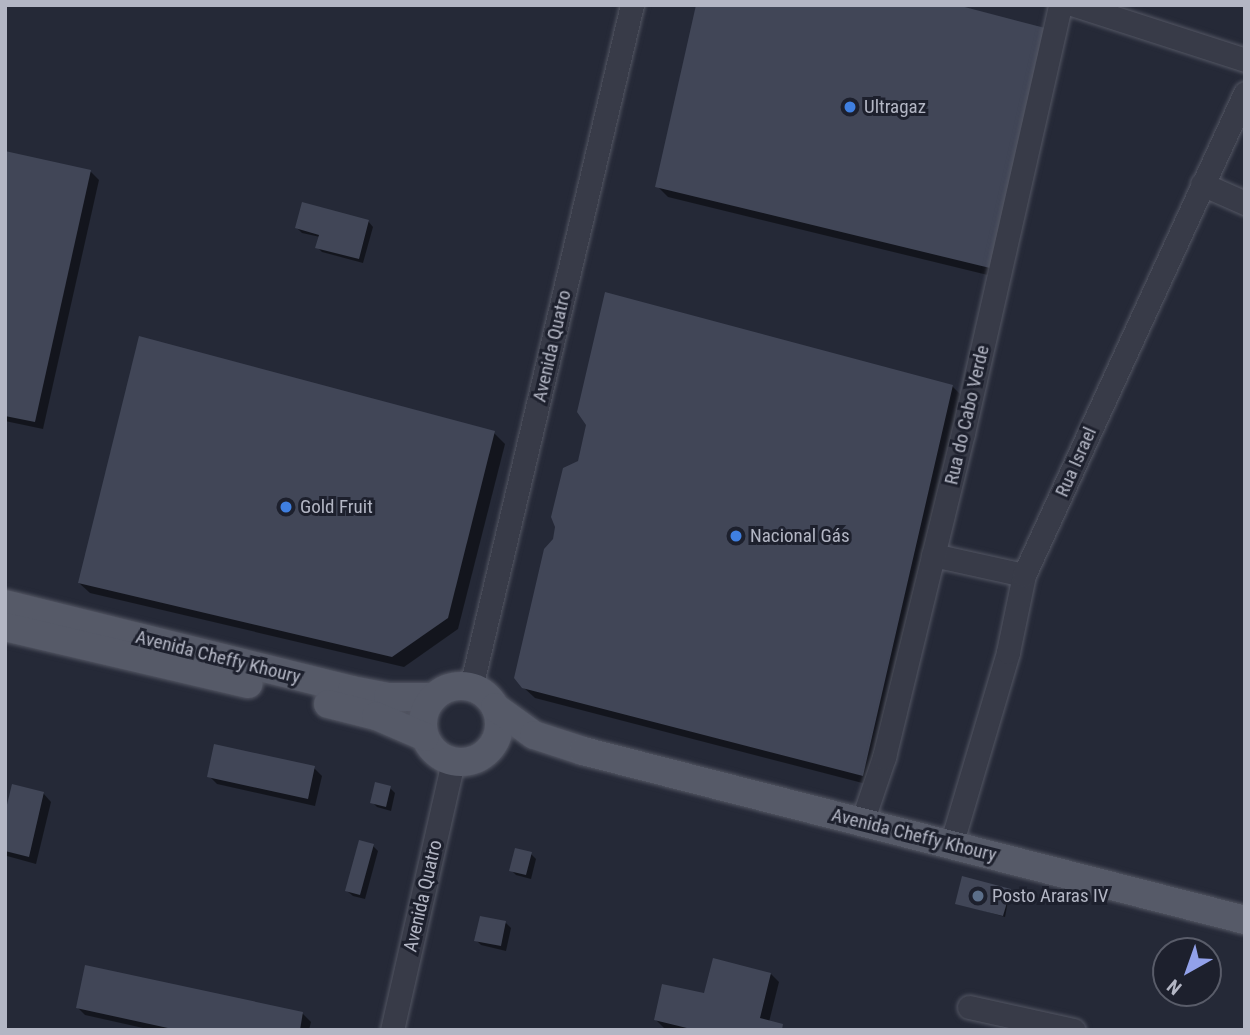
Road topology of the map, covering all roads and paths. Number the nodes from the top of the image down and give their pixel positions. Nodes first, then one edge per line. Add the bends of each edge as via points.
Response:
1 (632, 5) edge
2 (1060, 5) edge
3 (1075, 5) edge
4 (1245, 60) edge
5 (1245, 93) edge
6 (1202, 184) junction
7 (1245, 203) edge
8 (933, 555) junction
9 (1024, 575) junction
10 (5, 604) edge
11 (5, 627) edge
12 (471, 687) junction
13 (433, 697) junction
14 (495, 707) junction
15 (425, 737) junction
16 (488, 751) junction
17 (583, 751) junction
18 (453, 761) junction
19 (862, 822) junction
20 (950, 845) junction
21 (1245, 920) edge
22 (968, 1007) dead end
23 (392, 1030) edge
24 (1074, 1030) edge

1 - 12 street, Avenida Quatro
2 - 8 street, Rua do Cabo Verde
3 - 4 street
5 - 6 street, Rua Israel
6 - 7 street
6 - 9 street, Rua Israel
8 - 9 street
8 - 19 street, Rua do Cabo Verde via 884,757
9 - 20 street, Rua Israel via 1008,652
10 - 13 main road, Avenida Cheffy Khoury via 352,691
11 - 15 main road, Avenida Cheffy Khoury via 376,716
12 - 13 main road via 444,689
12 - 14 main road
13 - 15 main road via 424,716
14 - 16 main road via 499,728
14 - 17 main road via 534,735
15 - 18 main road via 441,757
16 - 17 main road via 523,747
16 - 18 main road via 466,762
17 - 19 main road, Avenida Cheffy Khoury
18 - 23 street, Avenida Quatro
19 - 20 main road, Avenida Cheffy Khoury
20 - 21 main road, Avenida Cheffy Khoury
22 - 24 street

